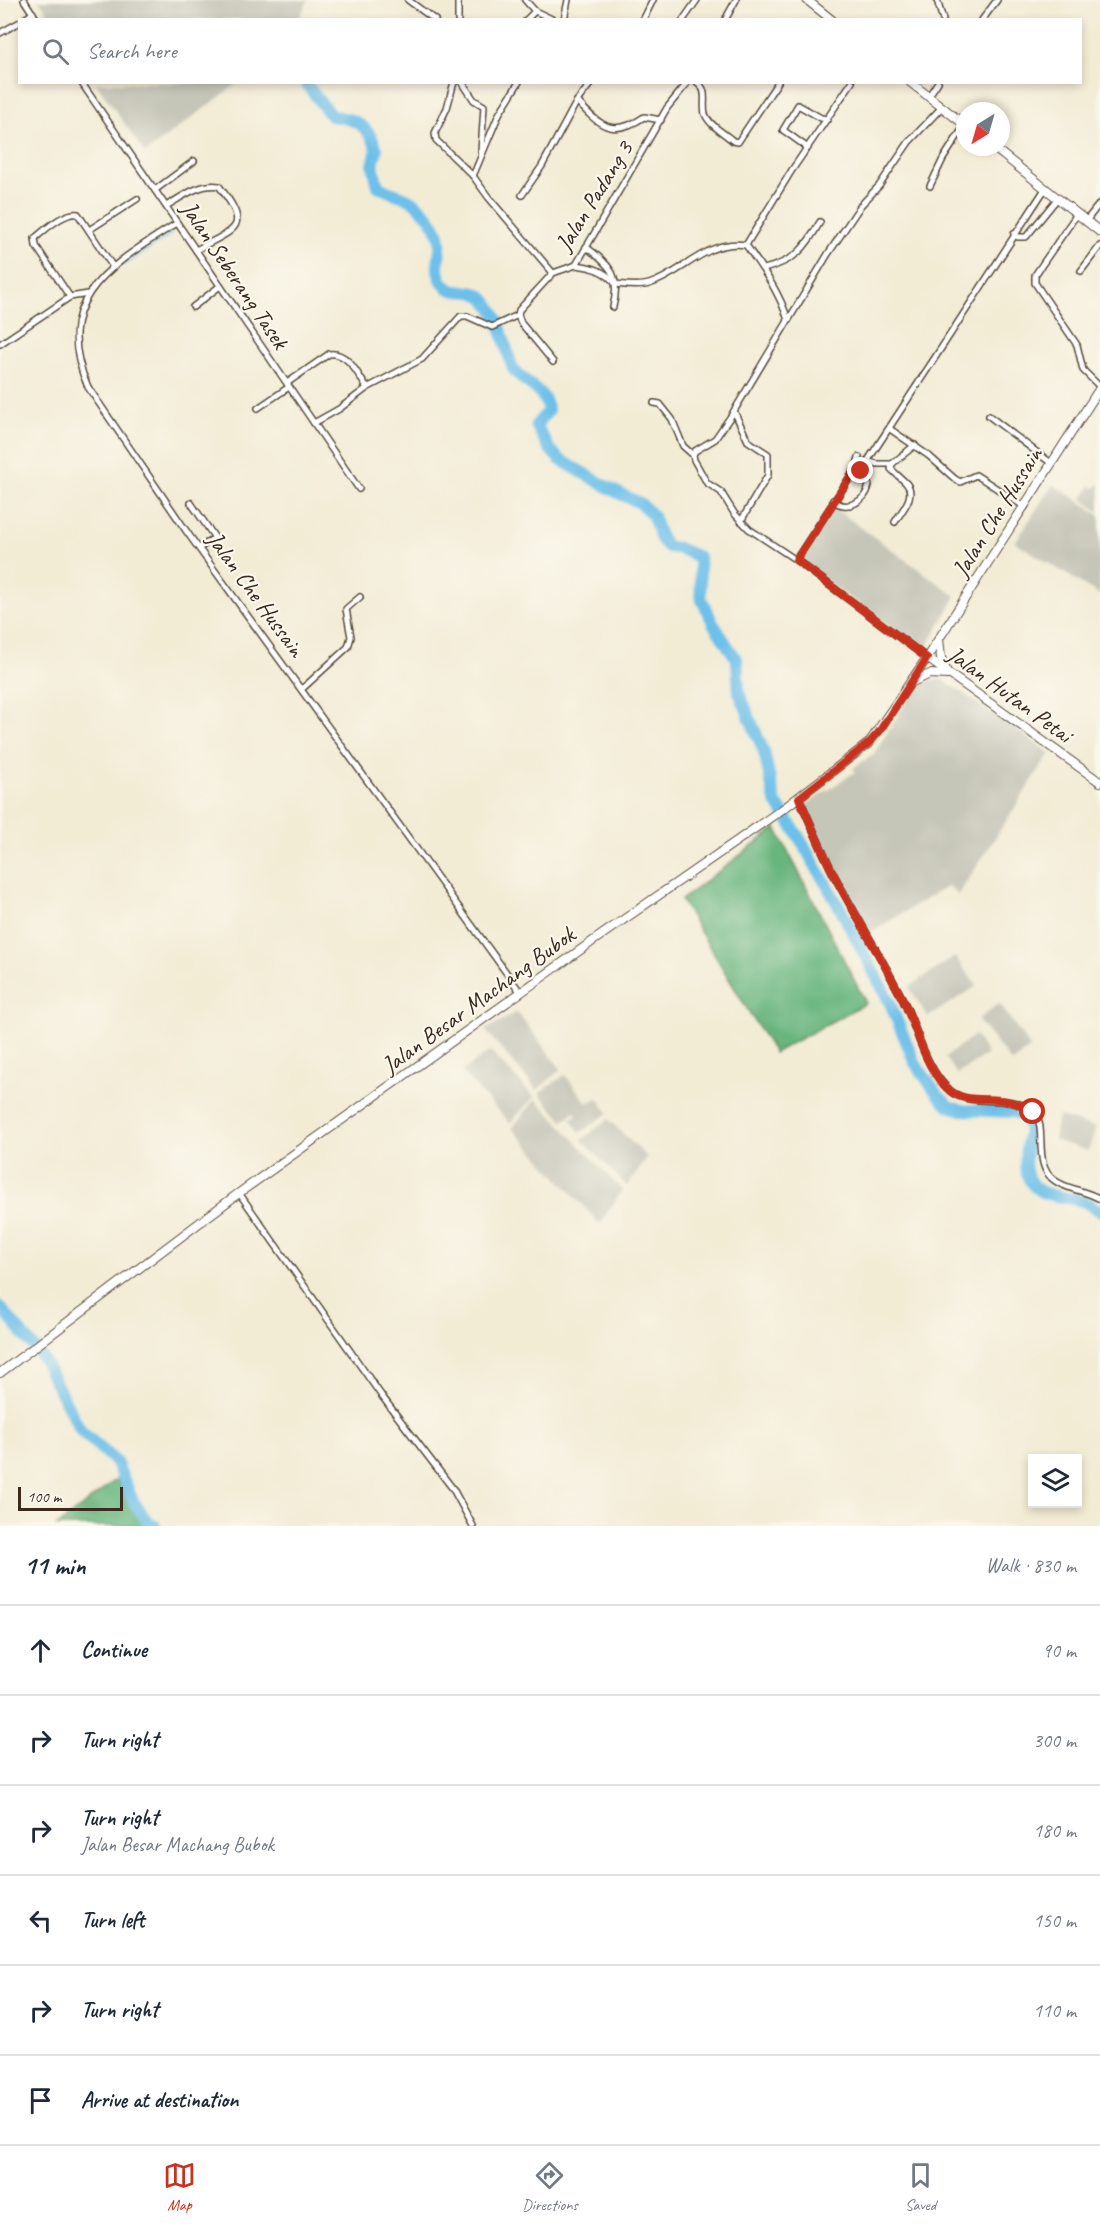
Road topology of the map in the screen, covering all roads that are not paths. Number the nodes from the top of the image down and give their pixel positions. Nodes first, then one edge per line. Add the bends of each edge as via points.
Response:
1 (24, 0) edge
2 (408, 0) edge
3 (458, 0) edge
4 (525, 0) edge
5 (568, 0) edge
6 (653, 0) edge
7 (697, 0) edge
8 (735, 0) edge
9 (807, 0) edge
10 (937, 0) edge
11 (997, 0) edge
12 (535, 11) junction
13 (33, 14) junction
14 (821, 16) edge
15 (26, 18) edge
16 (36, 18) edge
17 (432, 18) edge
18 (458, 18) edge
19 (528, 18) edge
20 (550, 18) edge
21 (564, 18) edge
22 (644, 18) edge
23 (684, 18) edge
24 (726, 18) edge
25 (942, 18) edge
26 (984, 18) edge
27 (18, 23) edge
28 (0, 33) edge
29 (82, 84) edge
30 (453, 84) edge
31 (463, 84) edge
32 (518, 84) edge
33 (584, 84) edge
34 (590, 84) edge
35 (686, 84) edge
36 (699, 84) edge
37 (776, 84) edge
38 (851, 84) edge
39 (912, 84) edge
40 (937, 84) edge
41 (586, 89) junction
42 (928, 97) junction
43 (577, 101) junction
44 (942, 107) junction
45 (956, 118) edge
46 (828, 119) junction
47 (661, 120) junction
48 (956, 139) edge
49 (808, 148) junction
50 (481, 153) junction
51 (1004, 156) edge
52 (194, 161) dead end
53 (473, 176) junction
54 (930, 186) dead end
55 (1045, 189) junction
56 (155, 190) junction
57 (522, 195) dead end
58 (137, 199) dead end
59 (1057, 199) junction
60 (1100, 203) edge
61 (166, 206) junction
62 (1077, 214) junction
63 (820, 222) dead end
64 (1086, 222) junction
65 (177, 223) junction
66 (89, 230) junction
67 (1100, 232) edge
68 (1014, 234) junction
69 (746, 245) junction
70 (1100, 246) edge
71 (586, 247) junction
72 (196, 250) junction
73 (576, 265) junction
74 (113, 267) junction
75 (764, 269) junction
76 (1081, 271) dead end
77 (553, 273) junction
78 (616, 284) junction
79 (220, 286) junction
80 (88, 294) junction
81 (70, 297) junction
82 (193, 307) dead end
83 (613, 307) dead end
84 (518, 315) junction
85 (788, 320) junction
86 (0, 344) edge
87 (553, 362) dead end
88 (288, 385) junction
89 (1100, 387) edge
90 (367, 388) junction
91 (654, 403) dead end
92 (258, 408) dead end
93 (734, 411) junction
94 (989, 416) dead end
95 (314, 423) junction
96 (890, 429) junction
97 (915, 445) junction
98 (693, 454) junction
99 (859, 457) dead end
100 (868, 461) junction
101 (1051, 463) junction
102 (892, 464) junction
103 (858, 470) junction
104 (359, 489) dead end
105 (834, 500) junction
106 (191, 503) dead end
107 (1025, 507) junction
108 (741, 521) junction
109 (895, 522) dead end
110 (198, 548) junction
111 (796, 560) junction
112 (360, 597) dead end
113 (939, 639) junction
114 (927, 658) junction
115 (950, 674) junction
116 (911, 682) junction
117 (302, 689) junction
118 (1100, 782) edge
119 (799, 798) junction
120 (521, 993) junction
121 (239, 1193) junction
122 (1100, 1199) edge
123 (0, 1373) edge
124 (473, 1526) edge

1 - 13 street
2 - 17 street
3 - 18 street
4 - 12 street
5 - 21 street
6 - 22 street
7 - 23 street
8 - 24 street
9 - 14 main road
10 - 25 street
11 - 26 street
12 - 19 street
12 - 20 street
13 - 15 street
13 - 16 street
27 - 28 street
29 - 56 street, Jalan Seberang Tasek
30 - 53 street via 435,137
31 - 50 street via 474,100 484,106
32 - 50 street
33 - 41 street
34 - 41 street
35 - 47 street, Jalan Padang 3
36 - 37 street via 705,92 705,113 710,123 738,142
38 - 46 street
39 - 42 main road
40 - 42 street
41 - 43 street
42 - 44 main road
43 - 47 street via 603,126 631,126 644,117
43 - 57 street
44 - 45 main road
44 - 85 street via 909,142 861,205
46 - 49 street
46 - 49 street via 798,105 790,114 783,130
47 - 71 street, Jalan Padang 3
48 - 54 street
49 - 69 street
50 - 53 street
51 - 55 main road
52 - 56 street
53 - 77 street
55 - 59 main road
55 - 68 street
56 - 61 street, Jalan Seberang Tasek
58 - 66 street
59 - 62 main road
59 - 68 street via 1026,237
60 - 64 street
61 - 65 street, Jalan Seberang Tasek
61 - 72 street via 202,186 219,186 231,201 237,223
62 - 64 main road
62 - 89 street via 1035,275 1035,283 1077,345 1083,370
63 - 75 street via 803,249 791,259
64 - 67 main road
65 - 72 street, Jalan Seberang Tasek
65 - 74 street, Jalan Che Hussain
66 - 74 street
66 - 81 street via 78,214 71,213 35,238
68 - 96 street
69 - 75 street
69 - 78 street via 720,245 648,284
70 - 76 street
71 - 73 street, Jalan Padang 3
71 - 78 street via 607,264
72 - 79 street, Jalan Seberang Tasek
73 - 77 street, Jalan Padang 3
73 - 78 street via 597,269
74 - 80 street, Jalan Che Hussain
75 - 85 street via 781,298
77 - 84 street, Jalan Padang 3
78 - 83 street
79 - 82 street
79 - 88 street, Jalan Seberang Tasek
80 - 81 street
80 - 110 street, Jalan Che Hussain via 75,341 88,387
81 - 86 street
84 - 87 street
84 - 90 street via 492,327 461,316 422,359
85 - 93 street
88 - 90 street via 329,354 337,353 351,364
88 - 92 street
88 - 95 street, Jalan Seberang Tasek
89 - 101 main road, Jalan Che Hussain
90 - 95 street
91 - 98 street via 660,404 672,419 683,446
93 - 98 street via 715,439
93 - 108 street via 748,441 768,454 770,467
94 - 101 street
95 - 104 street, Jalan Seberang Tasek
96 - 97 street
96 - 100 street
97 - 102 street
97 - 107 street via 955,480 960,482 976,475
98 - 108 street via 707,483 721,492
99 - 103 street
100 - 102 street
100 - 103 street
101 - 107 main road, Jalan Che Hussain
102 - 109 street via 891,469 911,490
103 - 105 street
103 - 105 street via 869,485 861,500 843,506
105 - 111 street
106 - 110 street via 215,538
107 - 113 main road, Jalan Che Hussain
108 - 111 street
110 - 117 street, Jalan Che Hussain
111 - 114 street
112 - 117 street via 346,609 351,637 348,647
113 - 114 main road, Jalan Che Hussain
113 - 115 main road via 941,658
114 - 115 main road, Jalan Hutan Petai
114 - 116 main road, Jalan Besar Machang Bubok
115 - 116 main road via 930,674
115 - 118 main road, Jalan Hutan Petai
116 - 119 main road, Jalan Besar Machang Bubok via 869,743
117 - 120 street, Jalan Che Hussain
119 - 120 main road, Jalan Besar Machang Bubok
119 - 122 street via 835,877 892,978 942,1082 962,1098 1000,1100 1033,1112 1038,1118 1045,1170 1052,1180
120 - 121 main road, Jalan Besar Machang Bubok
121 - 123 main road, Jalan Besar Machang Bubok
121 - 124 street via 381,1395 453,1489

